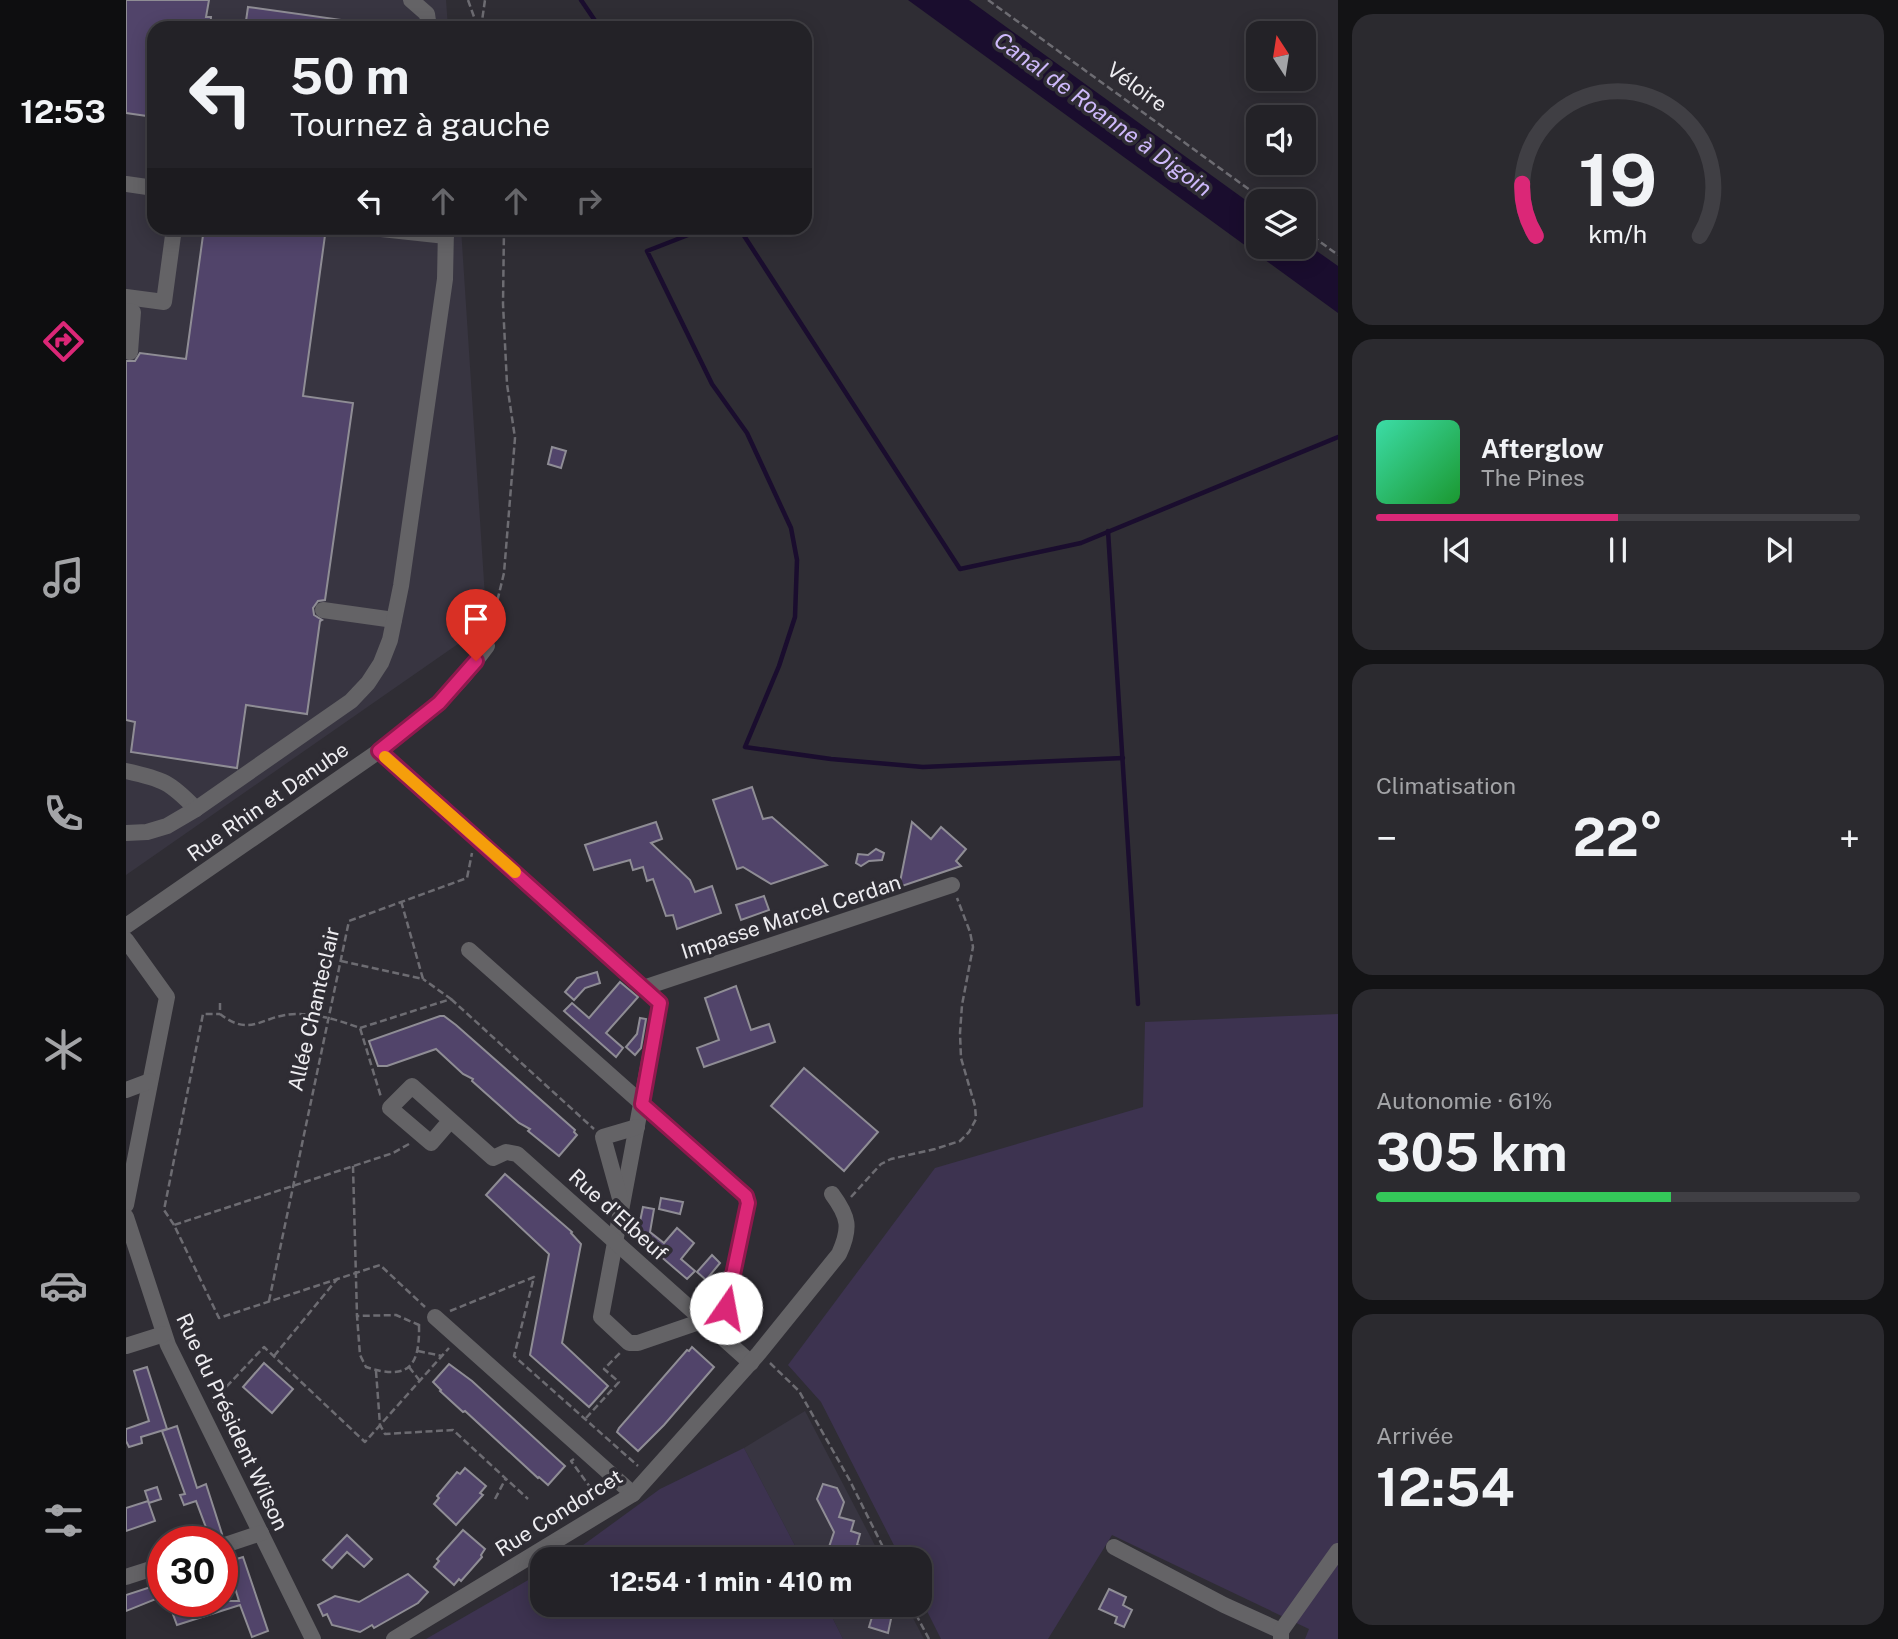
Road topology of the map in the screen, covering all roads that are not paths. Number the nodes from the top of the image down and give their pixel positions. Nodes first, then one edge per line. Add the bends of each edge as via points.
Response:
1 (411, 0) edge
2 (428, 21) edge
3 (126, 184) edge
4 (147, 187) edge
5 (173, 235) edge
6 (446, 235) edge
7 (126, 297) edge
8 (126, 311) edge
9 (130, 352) dead end
10 (323, 610) dead end
11 (394, 620) junction
12 (487, 646) road end
13 (379, 751) junction
14 (126, 771) edge
15 (196, 809) junction
16 (126, 833) edge
17 (952, 885) road end
18 (126, 926) edge
19 (126, 940) edge
20 (469, 950) dead end
21 (643, 988) junction
22 (150, 1081) junction
23 (126, 1090) edge
24 (642, 1104) junction
25 (450, 1121) junction
26 (637, 1127) junction
27 (832, 1194) dead end
28 (126, 1205) edge
29 (622, 1207) junction
30 (126, 1217) edge
31 (615, 1241) junction
32 (130, 1243) edge
33 (436, 1317) road end
34 (705, 1320) junction
35 (164, 1334) junction
36 (720, 1334) junction
37 (126, 1346) edge
38 (755, 1358) junction
39 (633, 1494) junction
40 (261, 1533) junction
41 (238, 1541) edge
42 (1114, 1547) dead end
43 (1338, 1551) edge
44 (147, 1570) edge
45 (126, 1577) edge
46 (1281, 1635) edge
47 (313, 1639) edge
48 (394, 1639) edge

1 - 2 street via 427,14
3 - 4 street
5 - 7 street via 164,302
6 - 11 street via 445,279
8 - 9 street via 133,312
10 - 11 street
11 - 15 street via 381,663 351,701
12 - 13 street, Rue Rhin et Danube via 439,703
13 - 18 street, Rue Rhin et Danube
13 - 21 street
14 - 15 street via 158,778
15 - 16 street via 167,826
17 - 21 street, Impasse Marcel Cerdan
19 - 22 street via 167,998
20 - 24 street
21 - 24 street via 660,1003
22 - 23 street
22 - 28 street
24 - 26 street
24 - 36 street via 746,1196
25 - 25 street via 412,1086 390,1108 431,1143
25 - 31 street, Rue d'Elbeuf via 493,1158 506,1152 517,1154
26 - 29 street
26 - 29 street via 603,1137
27 - 38 street, Rue Condorcet via 844,1209 847,1237 839,1254
29 - 31 street
30 - 32 street, Rue du Président Wilson
31 - 34 street, Rue d'Elbeuf
31 - 34 street via 601,1317 629,1343
32 - 35 street, Rue du Président Wilson
33 - 39 street
34 - 36 street, Rue d'Elbeuf
35 - 37 street
35 - 40 street, Rue du Président Wilson
36 - 38 street, Rue d'Elbeuf
38 - 39 street, Rue Condorcet
39 - 48 street, Rue Condorcet
40 - 41 street
40 - 47 street, Rue du Président Wilson
42 - 46 street
43 - 46 street
44 - 45 street

